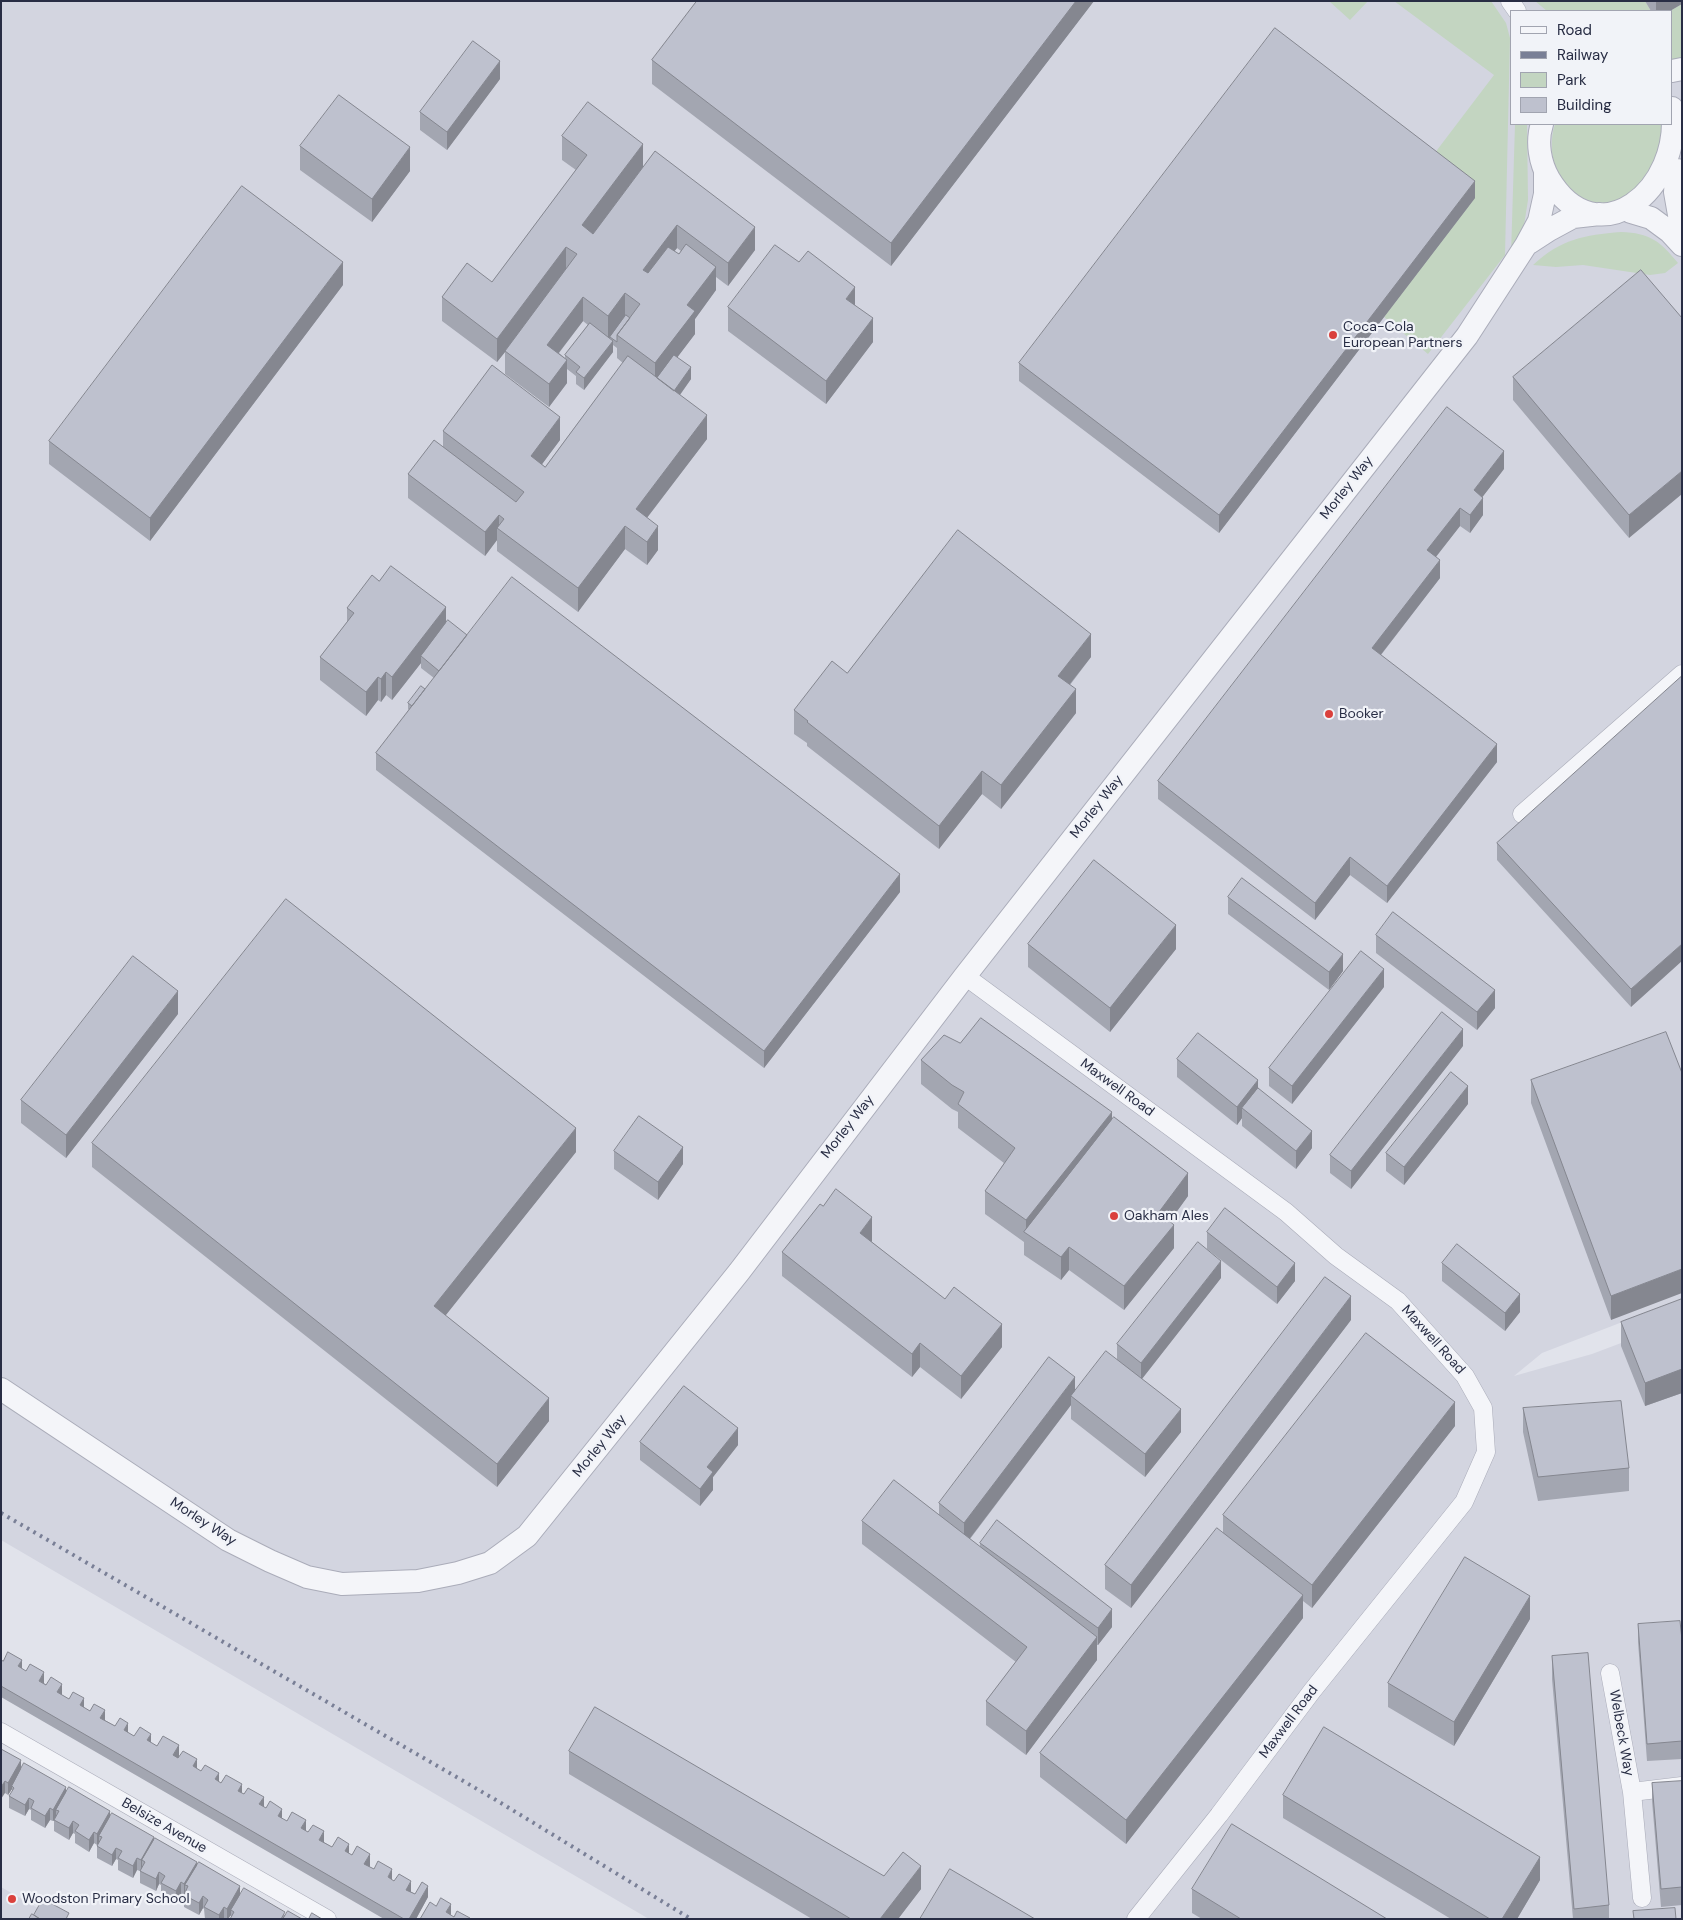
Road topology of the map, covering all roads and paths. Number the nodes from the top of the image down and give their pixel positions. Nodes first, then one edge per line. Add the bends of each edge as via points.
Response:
1 (1673, 110) edge
2 (1542, 125) edge
3 (1682, 140) edge
4 (1677, 169) junction
5 (1545, 172) junction
6 (1631, 212) junction
7 (1601, 214) junction
8 (1682, 232) edge
9 (1682, 244) edge
10 (1526, 245) junction
11 (1682, 674) edge
12 (1522, 814) dead end
13 (965, 976) junction
14 (1, 1389) edge
15 (1610, 1673) dead end
16 (1, 1732) edge
17 (1682, 1786) edge
18 (1632, 1792) junction
19 (1642, 1898) dead end
20 (327, 1919) edge
21 (1136, 1919) edge

1 - 3 street
2 - 5 street via 1540,149
3 - 4 street
4 - 6 street via 1667,188
4 - 8 street via 1675,192
5 - 7 street via 1567,200
5 - 10 street, Morley Way via 1545,194 1539,221
6 - 7 street, Morley Way
6 - 9 street via 1651,218
7 - 10 street, Morley Way via 1573,217
10 - 13 street, Morley Way via 1467,336
11 - 12 street
13 - 14 street, Morley Way via 739,1272 532,1530 490,1563 409,1582 342,1584 307,1577 228,1540
13 - 21 street, Maxwell Road via 1286,1212 1336,1256 1398,1302 1466,1376 1483,1408 1486,1452 1464,1502 1318,1683
15 - 18 street, Welbeck Way
16 - 20 street, Belsize Avenue
17 - 18 street, Welbeck Way
18 - 19 street, Welbeck Way

